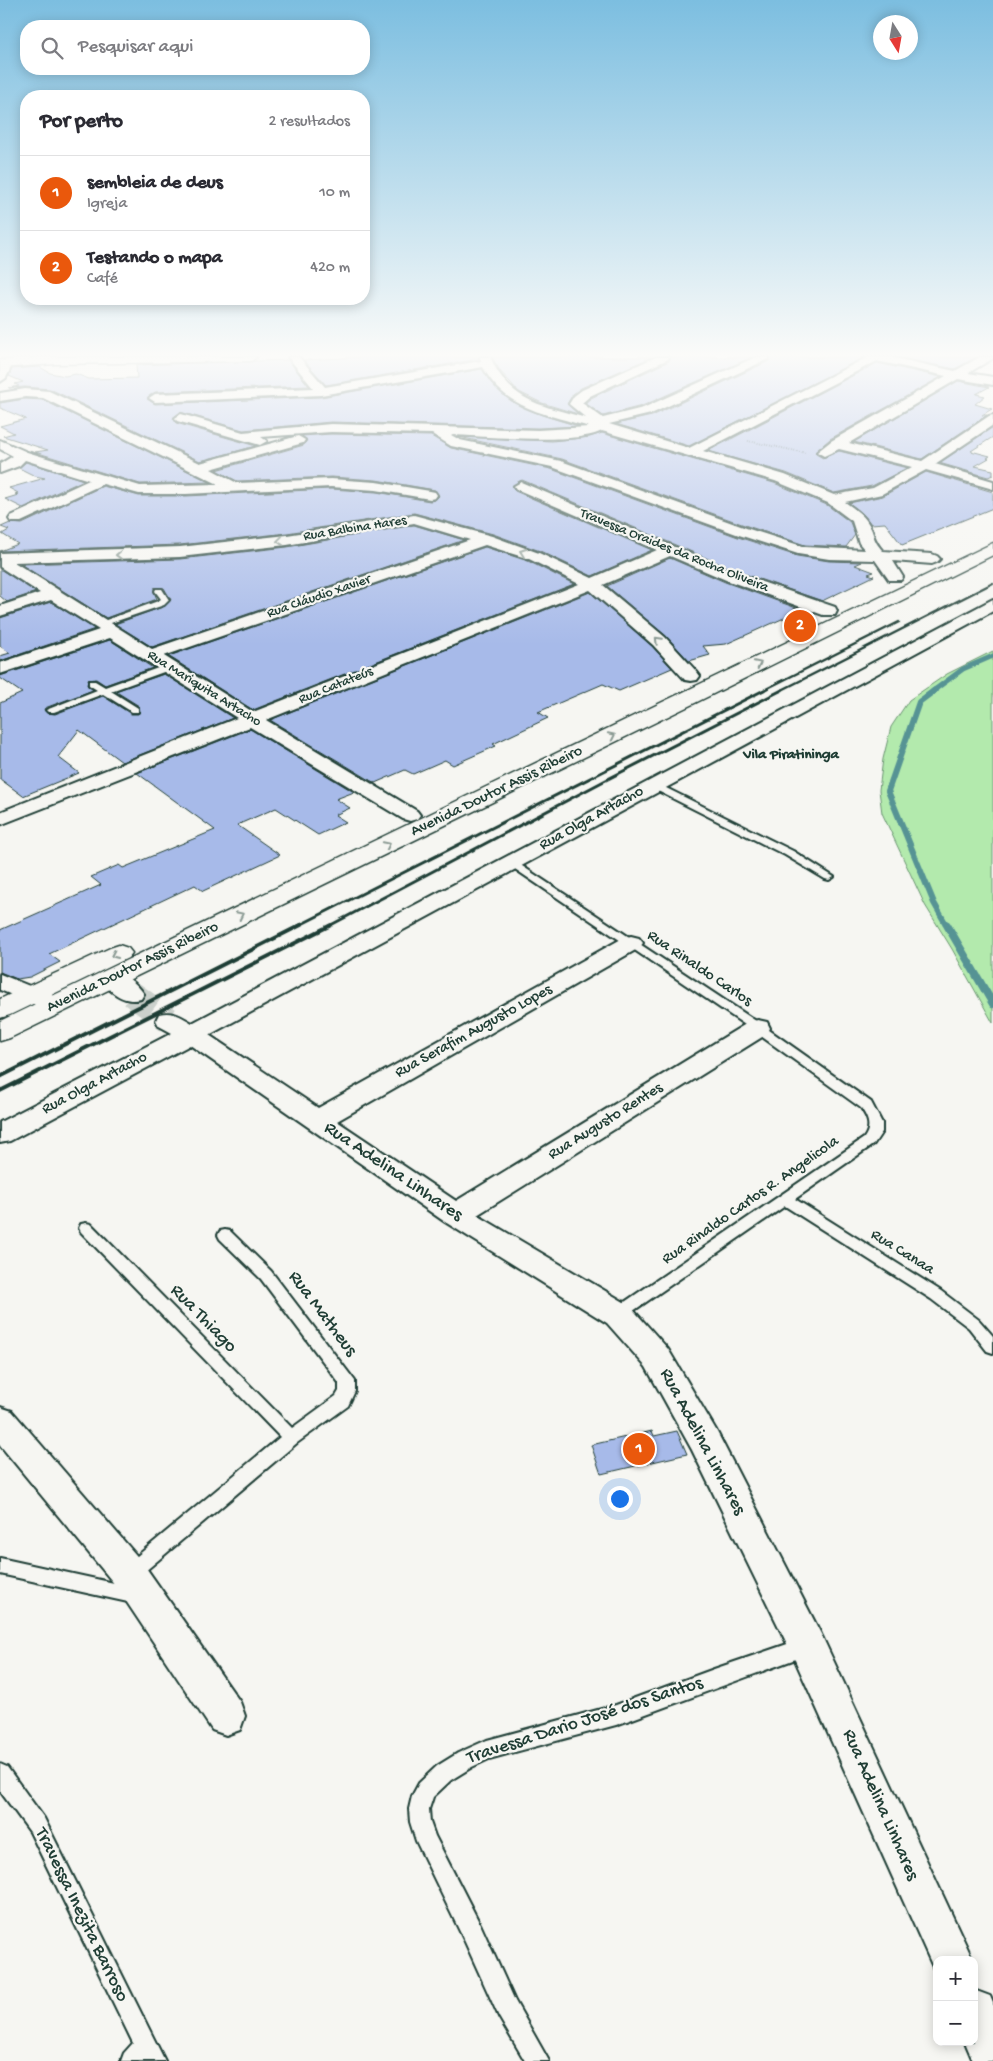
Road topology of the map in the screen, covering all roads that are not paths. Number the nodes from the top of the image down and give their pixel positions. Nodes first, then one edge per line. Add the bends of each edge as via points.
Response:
1 (18, 453) edge
2 (168, 453) edge
3 (253, 453) edge
4 (501, 453) edge
5 (695, 453) edge
6 (857, 453) edge
7 (943, 453) edge
8 (22, 455) junction
9 (924, 466) junction
10 (199, 468) junction
11 (0, 469) edge
12 (102, 479) junction
13 (993, 485) edge
14 (521, 486) dead end
15 (233, 487) junction
16 (833, 500) junction
17 (16, 519) dead end
18 (414, 519) junction
19 (993, 531) edge
20 (487, 539) junction
21 (993, 548) edge
22 (670, 550) junction
23 (880, 555) junction
24 (0, 559) edge
25 (932, 559) junction
26 (895, 578) junction
27 (592, 584) junction
28 (159, 591) dead end
29 (53, 594) junction
30 (993, 604) edge
31 (0, 611) edge
32 (829, 611) junction
33 (107, 627) junction
34 (151, 655) junction
35 (169, 667) junction
36 (0, 669) edge
37 (92, 683) dead end
38 (691, 687) junction
39 (104, 690) junction
40 (51, 710) dead end
41 (135, 710) dead end
42 (252, 720) junction
43 (654, 785) junction
44 (410, 815) junction
45 (0, 819) edge
46 (513, 863) junction
47 (830, 877) dead end
48 (631, 943) junction
49 (111, 978) junction
50 (0, 981) edge
51 (132, 994) tunnel mouth
52 (31, 995) junction
53 (55, 1006) junction
54 (0, 1009) edge
55 (180, 1027) junction
56 (758, 1028) junction
57 (0, 1032) edge
58 (866, 1104) joint
59 (316, 1121) junction
60 (0, 1134) edge
61 (785, 1200) junction
62 (455, 1215) junction
63 (86, 1228) dead end
64 (225, 1235) dead end
65 (618, 1314) junction
66 (993, 1347) edge
67 (0, 1421) edge
68 (291, 1438) junction
69 (0, 1566) edge
70 (137, 1586) junction
71 (808, 1646) junction
72 (226, 1716) dead end
73 (0, 1774) edge
74 (949, 1956) edge
75 (978, 2021) edge
76 (993, 2053) edge
77 (144, 2056) edge
78 (538, 2061) edge

1 - 8 street
2 - 10 street
3 - 10 street
4 - 23 street via 556,464 784,546 830,554
5 - 16 street via 780,478
6 - 9 street
7 - 9 street
8 - 11 street
8 - 12 street
9 - 13 street
9 - 16 street via 877,491
10 - 15 street
12 - 15 street via 154,491
12 - 17 street
14 - 22 street, Travessa Oraides da Rocha Oliveira
15 - 18 street via 354,484 437,491 414,513
16 - 23 street via 857,518 867,543
18 - 20 street, Rua Balbina Hares
18 -> 24 street, Rua Balbina Hares via 287,540 180,552
19 - 25 main road, Avenida Doutor Assis Ribeiro
27 -> 20 street, Rua Balbina Hares via 534,556
20 - 34 street, Rua Cláudio Xavier
38 -> 21 main road, Avenida Doutor Assis Ribeiro
22 - 27 street, Rua Catateús
22 - 32 street, Travessa Oraides da Rocha Oliveira via 732,577
23 - 25 street
23 - 26 street
24 - 29 street, Rua Mariquita Artacho
25 - 26 main road, Avenida Doutor Assis Ribeiro
26 - 32 main road, Avenida Doutor Assis Ribeiro
38 -> 27 street, Rua Balbina Hares via 659,641
27 - 42 street, Rua Catateús
28 - 33 lane via 165,600 161,603
29 - 31 street
29 - 33 street, Rua Mariquita Artacho
30 - 43 street, Rua Olga Artacho
32 - 38 main road, Avenida Doutor Assis Ribeiro
33 - 34 street, Rua Mariquita Artacho
33 - 36 street
34 - 35 street, Rua Mariquita Artacho
35 - 39 lane
35 - 42 street, Rua Mariquita Artacho
37 - 39 lane
38 - 44 main road, Avenida Doutor Assis Ribeiro
49 -> 38 main road, Avenida Doutor Assis Ribeiro
39 - 40 lane
39 - 41 lane
42 - 44 street, Rua Mariquita Artacho
42 - 45 street, Rua Catateús
43 - 46 street, Rua Olga Artacho
43 - 47 lane
44 -> 52 main road, Avenida Doutor Assis Ribeiro
46 - 48 lane, Rua Rinaldo Carlos
46 - 55 street, Rua Olga Artacho
48 - 56 lane, Rua Rinaldo Carlos
48 - 59 street, Rua Serafim Augusto Lopes
49 - 51 street
49 - 53 main road, Avenida Doutor Assis Ribeiro
50 - 52 street
52 - 53 street
52 - 54 main road, Avenida Doutor Assis Ribeiro
53 - 57 main road, Avenida Doutor Assis Ribeiro
55 - 59 street, Rua Adelina Linhares
55 - 60 street, Rua Olga Artacho
56 - 58 lane, Rua Rinaldo Carlos
56 - 62 street, Rua Augusto Rentes
58 - 61 lane, Rua Rinaldo Carlos R. Angelicola via 876,1119 876,1134
59 - 62 street, Rua Adelina Linhares
61 - 65 lane, Rua Rinaldo Carlos R. Angelicola
61 - 66 lane, Rua Canaa via 936,1295 974,1324
62 - 65 street, Rua Adelina Linhares
63 - 68 lane, Rua Thiago
64 - 68 lane, Rua Matheus via 266,1274 347,1381 342,1401
65 - 71 street, Rua Adelina Linhares via 657,1358 688,1410
67 - 70 street
68 - 70 lane
69 - 70 lane via 59,1580
70 - 72 street
71 - 74 street, Rua Adelina Linhares
71 - 78 lane, Travessa Dario José dos Santos via 607,1718 488,1748 458,1763 425,1792 419,1815 426,1841 507,2009
73 - 77 lane, Travessa Inezita Barroso via 37,1825
75 - 76 street

